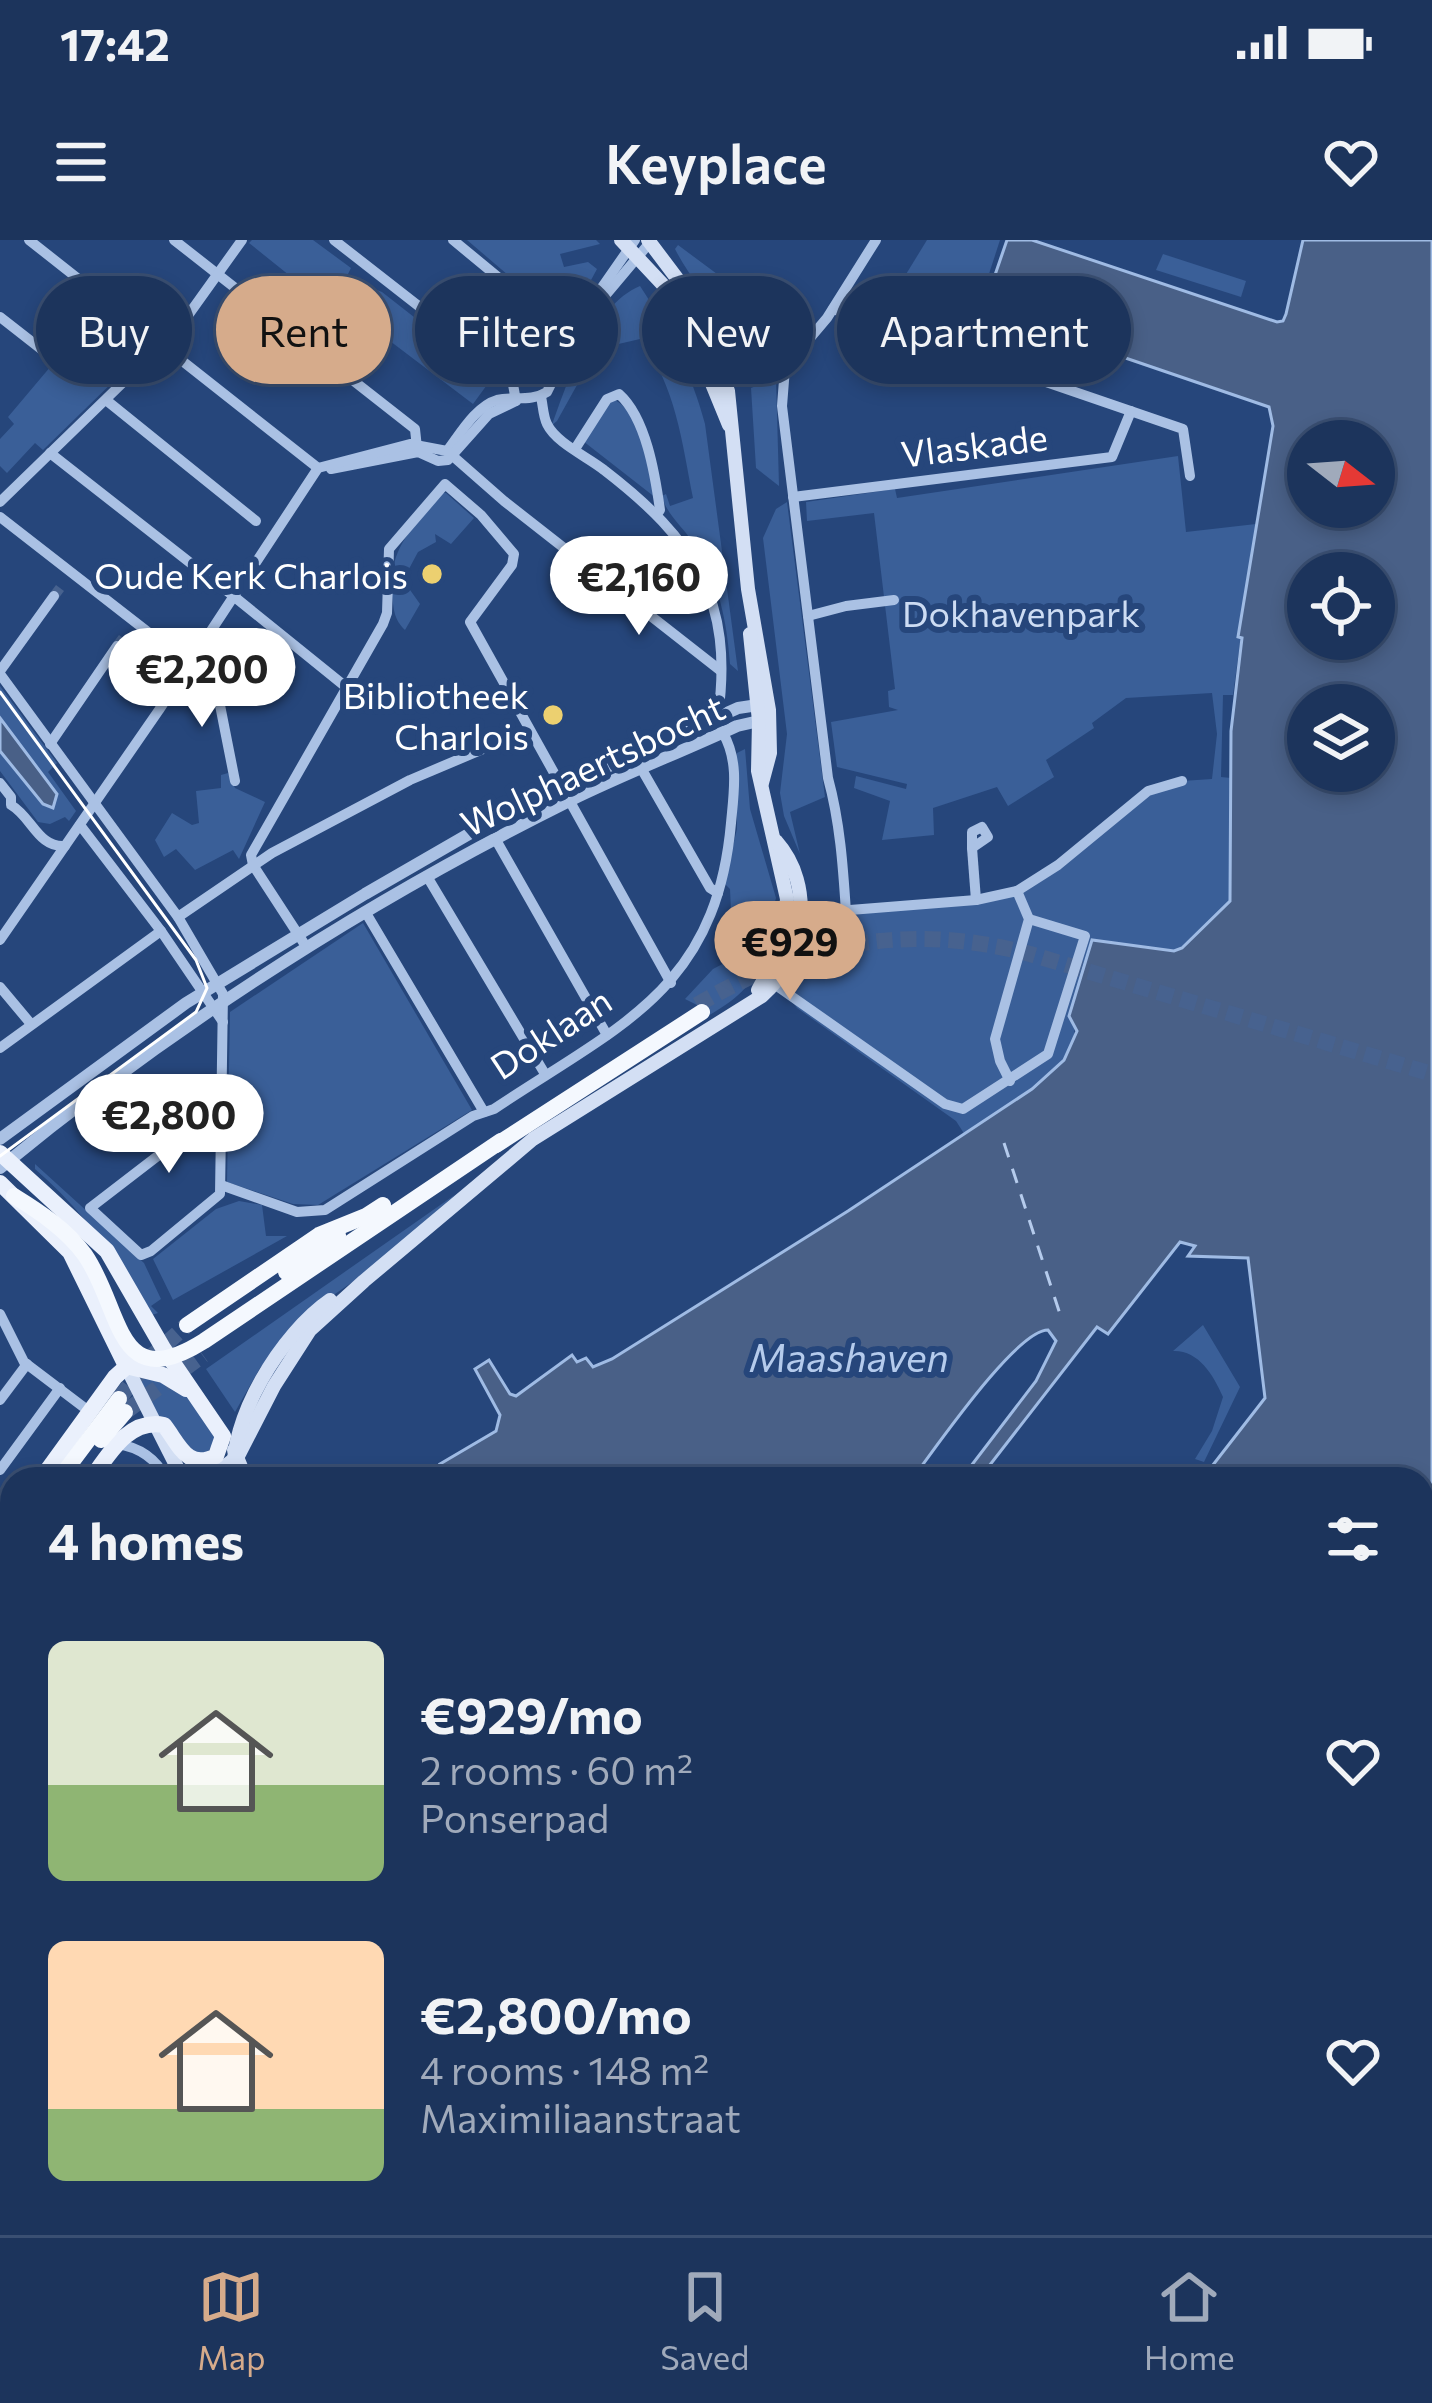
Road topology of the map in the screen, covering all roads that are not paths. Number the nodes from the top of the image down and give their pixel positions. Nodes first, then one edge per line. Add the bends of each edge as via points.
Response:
1 (29, 240) edge
2 (174, 240) edge
3 (242, 240) edge
4 (334, 240) edge
5 (453, 240) edge
6 (875, 240) edge
7 (639, 244) edge
8 (73, 276) edge
9 (219, 276) joint
10 (498, 276) edge
11 (659, 276) edge
12 (216, 280) edge
13 (415, 303) edge
14 (192, 309) edge
15 (833, 309) junction
16 (0, 317) edge
17 (813, 336) edge
18 (36, 345) edge
19 (192, 371) edge
20 (123, 384) edge
21 (357, 384) edge
22 (513, 384) edge
23 (719, 384) edge
24 (784, 384) edge
25 (541, 397) junction
26 (106, 400) junction
27 (516, 401) junction
28 (1131, 411) junction
29 (417, 448) junction
30 (575, 448) junction
31 (50, 453) junction
32 (450, 454) junction
33 (318, 468) junction
34 (1190, 476) dead end
35 (793, 497) junction
36 (0, 502) edge
37 (657, 514) junction
38 (0, 517) edge
39 (264, 528) junction
40 (225, 590) junction
41 (53, 596) tunnel mouth
42 (894, 600) dead end
43 (808, 616) junction
44 (116, 646) tunnel mouth
45 (188, 666) junction
46 (721, 671) junction
47 (0, 672) edge
48 (346, 688) junction
49 (762, 712) junction
50 (713, 719) junction
51 (528, 730) junction
52 (719, 735) junction
53 (50, 744) junction
54 (641, 767) junction
55 (235, 781) dead end
56 (1182, 781) dead end
57 (0, 783) edge
58 (561, 787) junction
59 (568, 802) junction
60 (11, 805) junction
61 (94, 805) junction
62 (0, 818) edge
63 (80, 824) junction
64 (496, 840) junction
65 (64, 846) junction
66 (972, 848) dead end
67 (253, 865) junction
68 (428, 878) junction
69 (1017, 891) junction
70 (718, 893) junction
71 (976, 900) junction
72 (846, 912) junction
73 (366, 913) junction
74 (794, 915) junction
75 (178, 916) junction
76 (1029, 919) junction
77 (160, 931) junction
78 (298, 934) junction
79 (0, 940) edge
80 (307, 948) junction
81 (671, 983) junction
82 (218, 984) junction
83 (774, 984) junction
84 (0, 987) edge
85 (202, 994) junction
86 (747, 1004) junction
87 (221, 1011) junction
88 (32, 1024) junction
89 (608, 1035) junction
90 (0, 1048) edge
91 (545, 1074) junction
92 (1010, 1081) junction
93 (220, 1108) junction
94 (484, 1112) junction
95 (0, 1139) edge
96 (501, 1141) junction
97 (3, 1161) edge
98 (221, 1185) junction
99 (7, 1189) edge
100 (366, 1216) junction
101 (364, 1281) junction
102 (0, 1315) edge
103 (187, 1325) tunnel mouth
104 (6, 1342) edge
105 (168, 1354) junction
106 (203, 1355) tunnel mouth
107 (133, 1361) junction
108 (27, 1364) junction
109 (60, 1388) junction
110 (198, 1398) junction
111 (0, 1400) edge
112 (90, 1412) junction
113 (242, 1422) junction
114 (155, 1423) junction
115 (117, 1444) junction
116 (229, 1455) edge
117 (2, 1467) edge
118 (50, 1467) edge
119 (69, 1467) edge
120 (80, 1467) edge
121 (100, 1467) edge
122 (165, 1467) edge
123 (175, 1467) edge

1 - 8 street
2 - 9 street
3 - 9 street
4 - 13 street
5 - 10 street
6 - 15 street
7 - 11 main road
7 - 25 street via 587,313
12 - 14 street
15 - 17 street
15 - 28 street
16 - 18 street
19 - 33 street
20 - 26 street
21 - 29 street via 415,429
22 - 27 street
23 - 49 main road
24 - 35 street
25 - 27 street
25 - 30 street via 548,428
26 - 31 street
26 - 39 street
27 - 32 street via 487,405
28 - 34 street via 1183,429
28 - 35 street, Vlaskade via 1112,457
29 - 32 street via 438,461
29 - 33 street
30 - 37 street
30 - 37 street via 607,399 619,394 651,463
31 - 36 street
31 - 40 street
32 - 46 street
33 - 39 street
35 - 43 street
37 - 46 street via 714,602
38 - 45 street via 67,579
39 - 40 street
40 - 45 street
40 - 48 street
41 - 47 street
42 - 43 street
43 - 72 street
44 - 53 street
45 - 55 street via 218,687
45 - 61 street
46 - 50 street
47 - 53 street
48 - 51 street via 387,613 389,549 445,484 512,551 512,566 471,620
48 - 67 street via 251,855
49 - 50 street, Wolphaertsbocht
49 - 52 street, Wolphaertsbocht
49 - 74 main road via 758,771 776,842 793,869
50 - 52 street
50 - 58 street, Wolphaertsbocht
51 - 58 street
51 - 67 street via 410,780
52 - 54 street, Wolphaertsbocht
52 - 70 street, Doklaan via 734,753 734,775
53 - 61 street
54 - 59 street, Wolphaertsbocht
54 - 70 street
56 - 69 street via 1148,791
57 - 60 street
58 - 59 street
58 - 78 street, Wolphaertsbocht
59 - 64 street, Wolphaertsbocht
59 - 81 street
60 - 62 street
60 - 65 street via 42,839
61 - 63 street
61 - 75 street
63 - 65 street
63 - 77 street
64 - 68 street, Wolphaertsbocht
64 - 89 street
65 - 79 street
66 - 71 street
67 - 75 street
67 - 78 street
68 - 73 street, Wolphaertsbocht
68 - 91 street
69 - 71 street
69 - 76 street
70 - 81 street, Doklaan
71 - 72 street
72 - 74 street
73 - 80 street, Wolphaertsbocht
73 - 94 street
74 - 83 main road via 795,945
74 - 86 main road
75 - 82 street
76 - 92 street via 995,1039
76 - 92 street via 1085,936 1050,1051
77 - 85 street
77 - 88 street
78 - 80 street
78 - 82 street, Wolphaertsbocht
80 - 87 street, Wolphaertsbocht
81 - 89 street, Doklaan
82 - 85 street, Wolphaertsbocht
82 - 87 street
83 - 86 main road
83 - 92 street via 945,1104 980,1107
84 - 88 street
85 - 87 street
85 - 95 street, Wolphaertsbocht
86 - 101 main road via 533,1139
87 - 93 street
87 - 97 street, Wolphaertsbocht
88 - 90 street
89 - 91 street, Doklaan
91 - 94 street, Doklaan
93 - 98 street
93 - 98 street via 90,1208 143,1255 216,1200
94 - 98 street, Doklaan via 325,1210 298,1213
96 - 100 highway, Doklaan via 699,1009
96 - 105 highway
96 - 106 highway, Doklaan
97 - 105 main road via 91,1233
99 - 107 main road via 75,1261
99 - 107 highway via 89,1261
100 - 103 highway, Doklaan via 319,1235
100 - 105 highway
101 - 113 main road via 300,1324
101 - 116 main road via 301,1342
102 - 104 street
104 - 108 street
105 - 107 highway
105 - 110 main road
107 - 110 main road
107 - 112 main road
107 - 114 main road
108 - 109 street
108 - 111 street
109 - 112 street
109 - 117 street
110 - 116 main road
112 - 118 main road
113 - 116 main road
113 - 116 main road via 226,1425
114 - 115 main road
114 - 116 main road via 191,1460 220,1450
114 - 123 main road
115 - 121 main road
115 - 122 street
119 - 120 highway via 122,1406

